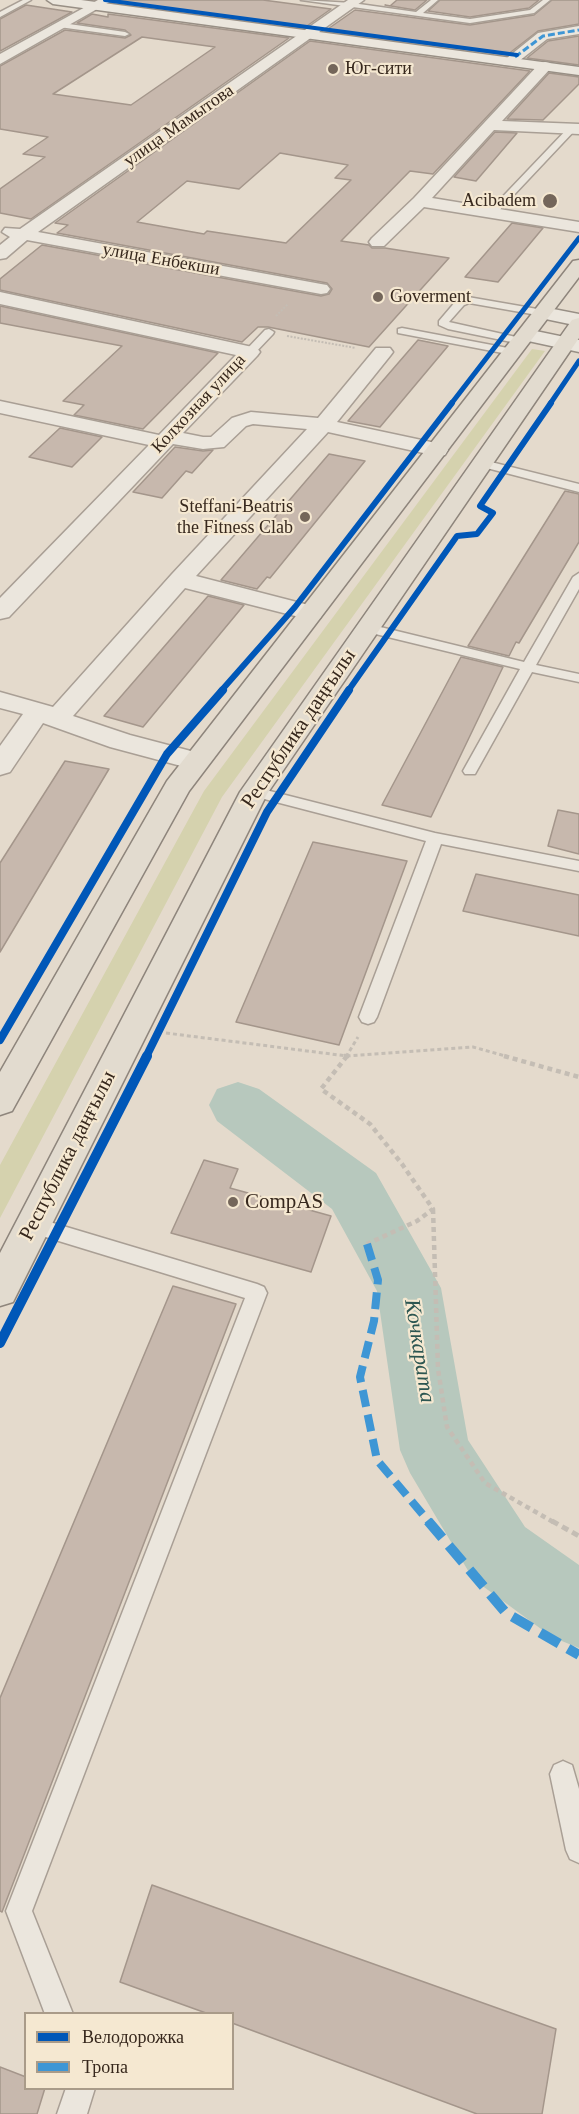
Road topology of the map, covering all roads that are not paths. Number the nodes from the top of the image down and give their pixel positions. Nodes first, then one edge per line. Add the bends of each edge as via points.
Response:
1 (28, 0) edge
2 (53, 0) edge
3 (304, 0) edge
4 (435, 0) edge
5 (547, 0) edge
6 (102, 3) edge
7 (352, 3) edge
8 (520, 4) dead end
9 (538, 7) junction
10 (0, 15) edge
11 (416, 15) junction
12 (62, 25) junction
13 (579, 30) edge
14 (125, 34) dead end
15 (309, 35) junction
16 (0, 60) edge
17 (509, 62) junction
18 (545, 66) junction
19 (579, 71) edge
20 (492, 124) junction
21 (576, 129) edge
22 (420, 201) junction
23 (492, 213) junction
24 (579, 227) edge
25 (0, 230) edge
26 (24, 234) junction
27 (378, 242) dead end
28 (0, 254) edge
29 (579, 265) edge
30 (313, 288) road end
31 (0, 298) edge
32 (543, 313) junction
33 (579, 322) edge
34 (402, 331) dead end
35 (269, 332) road end
36 (520, 343) junction
37 (572, 345) edge
38 (250, 352) junction
39 (383, 352) road end
40 (0, 408) edge
41 (323, 425) junction
42 (166, 440) junction
43 (437, 450) junction
44 (494, 466) junction
45 (579, 488) edge
46 (579, 577) edge
47 (180, 579) junction
48 (0, 612) edge
49 (311, 613) junction
50 (368, 628) junction
51 (528, 667) junction
52 (579, 678) edge
53 (0, 700) edge
54 (47, 714) junction
55 (196, 761) junction
56 (0, 766) edge
57 (470, 771) dead end
58 (254, 792) junction
59 (435, 838) junction
60 (579, 866) edge
61 (368, 1017) road end
62 (0, 1102) edge
63 (33, 1225) junction
64 (8, 1301) edge
65 (563, 1774) dead end
66 (579, 1850) edge
67 (59, 2012) edge
68 (80, 2090) edge
69 (72, 2114) edge

1 - 10 lane
2 - 6 street
3 - 7 lane
4 - 11 lane
5 - 9 lane
6 - 12 street
6 - 15 street
7 - 11 lane
7 - 15 street, улица Мамытова
8 - 9 lane
9 - 11 lane via 532,12 470,21
12 - 14 lane
12 - 16 street
13 - 17 street via 543,36
15 - 17 street
15 - 26 street, улица Мамытова
17 - 18 street
18 - 19 street
18 - 20 street
20 - 21 street
20 - 22 street
21 - 23 lane
22 - 23 street
22 - 27 street
23 - 24 street
25 - 26 street, улица Енбекши
26 - 28 street, улица Мамытова
26 - 30 street, улица Енбекши
29 - 32 main road
31 - 38 street, Колхозная улица
32 - 33 street
32 - 36 main road
32 - 36 lane via 468,300 460,303 444,323
33 - 37 main road, Республика даңғылы
34 - 36 lane
35 - 38 lane
36 - 37 street
36 - 43 main road
37 - 44 main road, Республика даңғылы
38 - 42 street, Колхозная улица
39 - 41 street
40 - 42 street
41 - 42 street via 251,418 239,422 217,443
41 - 43 street
41 - 47 street
42 - 48 street, Колхозная улица
43 - 49 main road
44 - 45 lane
44 - 50 main road, Республика даңғылы
46 - 51 lane
47 - 49 street
47 - 54 street
49 - 55 main road
50 - 51 lane
50 - 58 main road, Республика даңғылы
51 - 52 lane
51 - 57 lane
53 - 54 street
54 - 55 street via 120,741
54 - 56 street
55 - 62 main road via 169,800
58 - 59 lane
58 - 63 main road, Республика даңғылы
59 - 60 lane
59 - 61 lane
63 - 64 main road, Республика даңғылы
63 - 67 lane via 257,1293 19,1911
65 - 66 lane
68 - 69 lane

